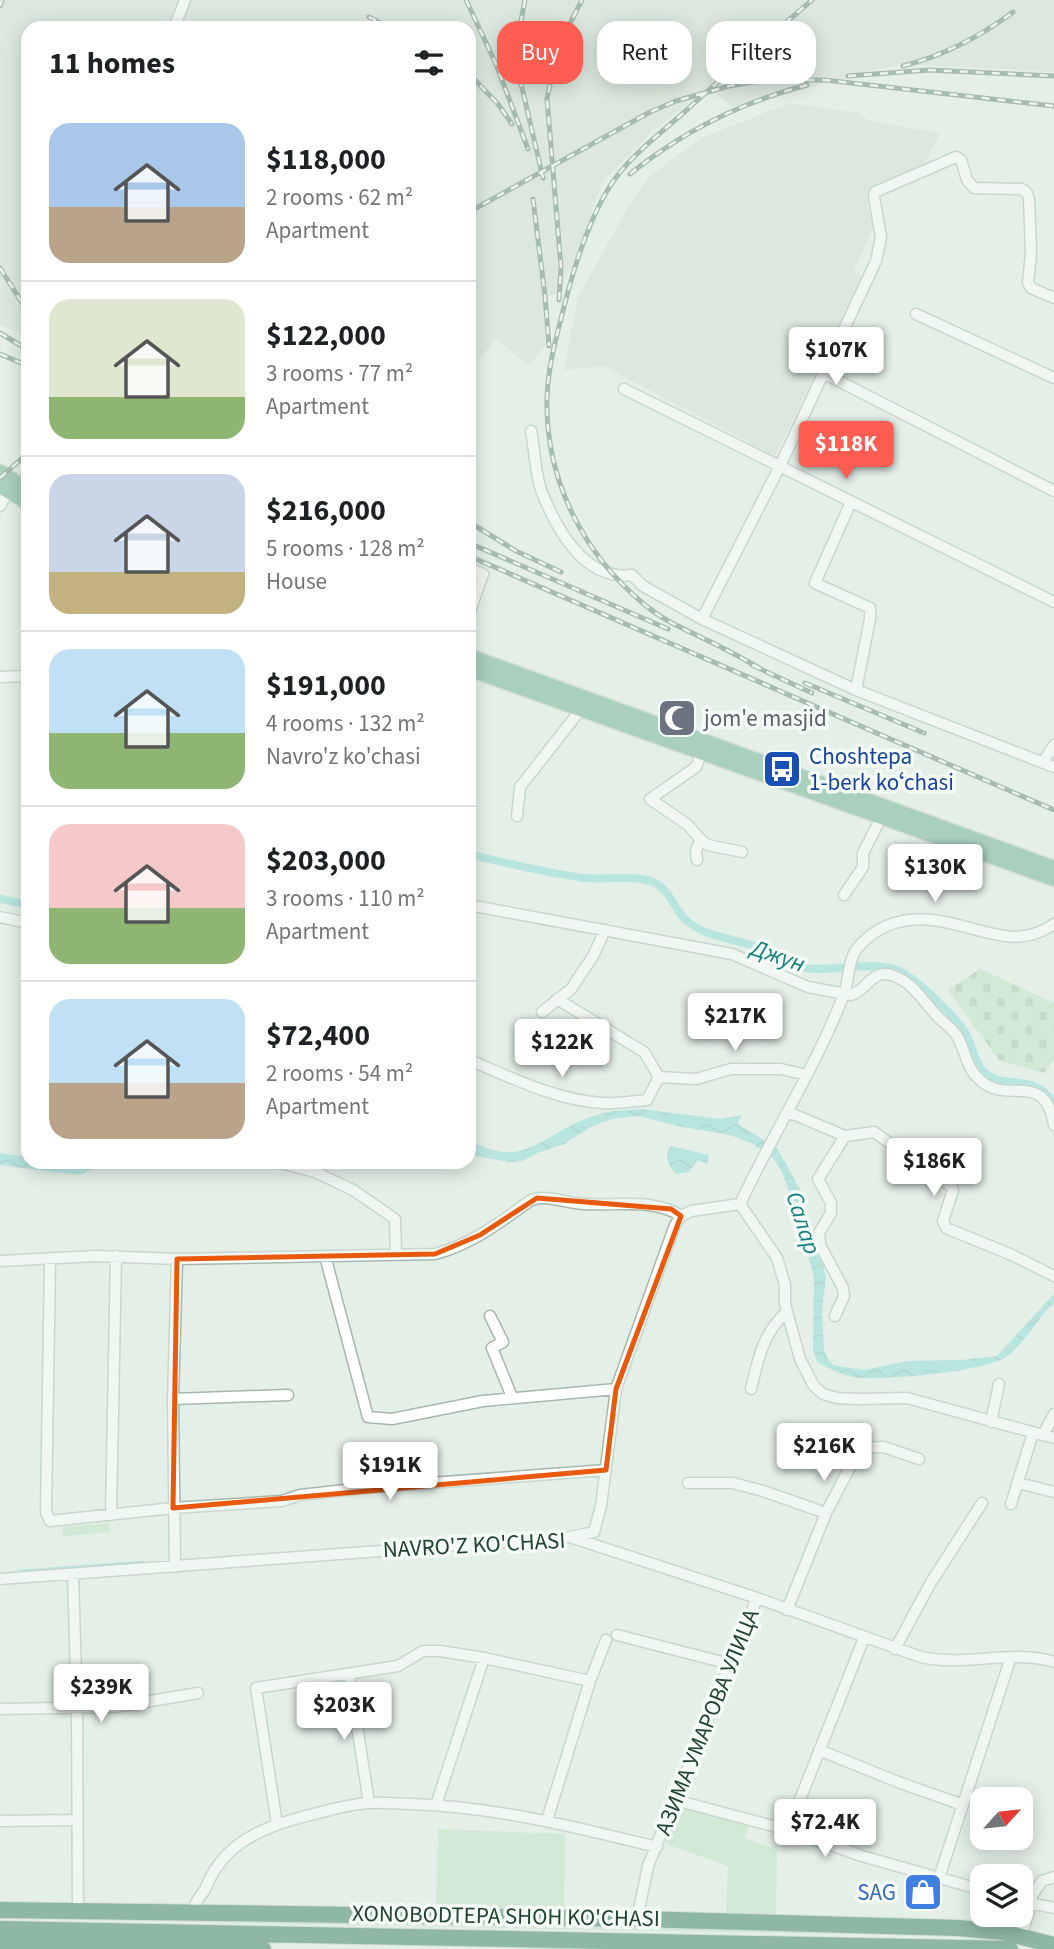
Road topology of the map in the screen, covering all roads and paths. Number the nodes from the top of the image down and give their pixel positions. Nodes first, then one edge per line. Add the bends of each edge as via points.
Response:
1 (185, 0) edge
2 (177, 21) edge
3 (1054, 298) edge
4 (916, 314) dead end
5 (824, 374) junction
6 (1054, 378) edge
7 (624, 389) dead end
8 (531, 432) dead end
9 (780, 466) junction
10 (0, 472) edge
11 (21, 485) edge
12 (4, 489) edge
13 (1054, 491) edge
14 (21, 499) edge
15 (851, 502) junction
16 (0, 506) edge
17 (476, 571) edge
18 (476, 594) edge
19 (1054, 602) edge
20 (702, 619) junction
21 (476, 659) edge
22 (476, 671) edge
23 (21, 676) edge
24 (0, 677) edge
25 (856, 690) junction
26 (579, 707) junction
27 (1054, 745) edge
28 (701, 754) junction
29 (1049, 764) edge
30 (517, 816) dead end
31 (881, 818) junction
32 (701, 840) junction
33 (742, 852) dead end
34 (1010, 858) junction
35 (697, 860) dead end
36 (1054, 868) edge
37 (1054, 879) edge
38 (844, 895) dead end
39 (476, 906) edge
40 (0, 917) edge
41 (21, 922) edge
42 (1054, 924) edge
43 (605, 930) junction
44 (846, 989) junction
45 (558, 999) junction
46 (542, 1012) dead end
47 (476, 1063) edge
48 (807, 1075) junction
49 (659, 1077) junction
50 (788, 1112) junction
51 (1054, 1125) edge
52 (845, 1136) junction
53 (303, 1169) edge
54 (740, 1204) junction
55 (681, 1216) junction
56 (396, 1254) junction
57 (116, 1256) junction
58 (325, 1256) junction
59 (50, 1259) junction
60 (177, 1259) junction
61 (0, 1261) edge
62 (1054, 1276) edge
63 (787, 1312) junction
64 (490, 1316) dead end
65 (835, 1316) dead end
66 (999, 1384) dead end
67 (616, 1389) junction
68 (751, 1389) dead end
69 (288, 1395) dead end
70 (512, 1397) junction
71 (173, 1399) junction
72 (1054, 1414) edge
73 (991, 1422) junction
74 (1043, 1435) edge
75 (919, 1459) dead end
76 (606, 1470) junction
77 (688, 1483) dead end
78 (1018, 1483) junction
79 (1054, 1492) edge
80 (982, 1503) dead end
81 (1011, 1504) dead end
82 (173, 1508) junction
83 (826, 1513) junction
84 (111, 1515) junction
85 (594, 1532) junction
86 (570, 1537) junction
87 (592, 1545) junction
88 (175, 1567) junction
89 (73, 1574) junction
90 (0, 1579) edge
91 (757, 1598) junction
92 (787, 1610) junction
93 (864, 1638) junction
94 (895, 1649) junction
95 (1011, 1657) junction
96 (484, 1658) junction
97 (1054, 1662) edge
98 (730, 1664) junction
99 (349, 1675) junction
100 (590, 1681) junction
101 (198, 1693) dead end
102 (0, 1709) edge
103 (77, 1709) junction
104 (819, 1750) junction
105 (675, 1800) junction
106 (369, 1803) junction
107 (436, 1805) junction
108 (963, 1805) junction
109 (77, 1820) junction
110 (547, 1820) junction
111 (0, 1821) edge
112 (277, 1824) junction
113 (788, 1830) junction
114 (657, 1847) junction
115 (1054, 1877) edge
116 (939, 1878) junction
117 (970, 1887) edge
118 (1033, 1894) edge
119 (1033, 1904) edge
120 (1054, 1908) edge
121 (0, 1910) edge
122 (78, 1910) junction
123 (185, 1912) junction
124 (637, 1919) junction
125 (1023, 1927) edge
126 (0, 1929) edge
127 (197, 1933) junction
128 (1022, 1936) junction
129 (0, 1943) edge
130 (1054, 1945) edge
131 (95, 1947) edge
132 (263, 1949) edge
133 (1010, 1949) edge

1 - 2 street
3 - 5 street via 1028,283 1027,193 1022,189 974,188 961,160 953,157 873,193 881,237 876,261
4 - 6 street
5 - 9 street
5 - 13 street
7 - 9 street
8 - 20 street via 542,493 574,551 617,577 632,575
9 - 15 street
9 - 20 street
10 - 11 main road
12 - 14 main road
12 - 16 street
15 - 19 street
15 - 25 street via 815,583 870,608
17 - 18 street via 483,574
20 - 25 street
21 - 34 main road
22 - 26 main road
23 - 24 street
25 - 29 street
26 - 28 main road
26 - 30 street via 520,787
27 - 29 street
28 - 31 main road
28 - 32 street via 695,767 650,799 688,825
31 - 34 main road
31 - 38 street via 863,853 863,867
32 - 33 street
32 - 35 street
34 - 36 main road
34 - 37 main road
39 - 43 street
40 - 41 street
42 - 44 street via 1043,932 1010,938 946,921 907,918 876,931 858,947
43 - 44 street via 732,954 808,987
43 - 45 street via 571,989
44 - 48 street
44 - 51 street via 856,994 879,974 901,979 958,1037 975,1076 992,1088 1041,1094 1052,1110
45 - 46 street
45 - 49 street via 644,1052
47 - 49 street via 556,1094 602,1103 647,1100
48 - 49 street via 781,1069 731,1069 696,1079
48 - 50 street
50 - 52 street
50 - 54 street
52 - 62 street via 874,1132 952,1187 943,1221 946,1228
52 - 65 street via 818,1180 831,1203 831,1213 820,1230 820,1245 843,1288
53 - 56 street via 353,1190 395,1219
54 - 55 street
54 - 63 street via 777,1258
55 - 56 street via 671,1209 641,1204 537,1198 480,1235 445,1251
55 - 67 street
56 - 58 street
57 - 59 street
57 - 60 street
57 - 84 street
58 - 60 street
58 - 70 street via 369,1417 392,1419
59 - 61 street
59 - 84 street via 47,1516 53,1521
60 - 71 street
63 - 68 street via 774,1322
63 - 73 street via 806,1374 823,1394 907,1398
64 - 70 street via 503,1342 492,1348
66 - 73 street
67 - 70 street
67 - 76 street
69 - 71 street
71 - 82 street
72 - 74 street
73 - 74 street
74 - 78 street
75 - 83 street via 884,1447 860,1448
76 - 82 street
76 - 85 street
77 - 83 street via 733,1483
78 - 79 street
78 - 81 street
80 - 94 street
82 - 84 street
82 - 88 street
83 - 92 street
85 - 86 street
85 - 87 street
86 - 87 street, NAVRO'Z KO'CHASI
86 - 88 street, NAVRO'Z KO'CHASI
87 - 91 street, NAVRO'Z KO'CHASI
88 - 89 street, NAVRO'Z KO'CHASI
89 - 90 street, NAVRO'Z KO'CHASI
89 - 103 street
91 - 92 street, NAVRO'Z KO'CHASI
91 - 98 street, АЗИМА УМАРОВА УЛИЦА
92 - 93 street, NAVRO'Z KO'CHASI
93 - 94 street, NAVRO'Z KO'CHASI
93 - 104 street
94 - 95 street, NAVRO'Z KO'CHASI via 949,1661
95 - 97 street, NAVRO'Z KO'CHASI
95 - 108 street
96 - 99 street via 423,1651 398,1666
96 - 100 street
96 - 107 street
98 - 100 street via 612,1637
98 - 105 street, АЗИМА УМАРОВА УЛИЦА
99 - 106 street
99 - 112 street via 256,1688
100 - 110 street
101 - 103 street
102 - 103 street
103 - 109 street
104 - 108 street
104 - 113 street
105 - 113 street
105 - 114 street, АЗИМА УМАРОВА УЛИЦА
106 - 107 street, АЗИМА УМАРОВА УЛИЦА
106 - 112 street, АЗИМА УМАРОВА УЛИЦА
107 - 110 street, АЗИМА УМАРОВА УЛИЦА
108 - 116 street
109 - 111 street
109 - 122 street
110 - 114 street, АЗИМА УМАРОВА УЛИЦА
112 - 123 street, АЗИМА УМАРОВА УЛИЦА via 246,1838 220,1863 204,1892
113 - 116 street
114 - 124 street, АЗИМА УМАРОВА УЛИЦА via 648,1866
115 - 118 street via 1042,1881
116 - 117 street
119 - 120 street
121 - 122 highway
122 - 123 highway
123 - 124 highway
123 - 127 highway
124 - 128 highway via 958,1928
125 - 128 street
126 - 127 highway, XONOBODTEPA SHOH KO'CHASI
127 - 133 highway, XONOBODTEPA SHOH KO'CHASI
128 - 130 highway
129 - 131 highway
131 - 132 highway

